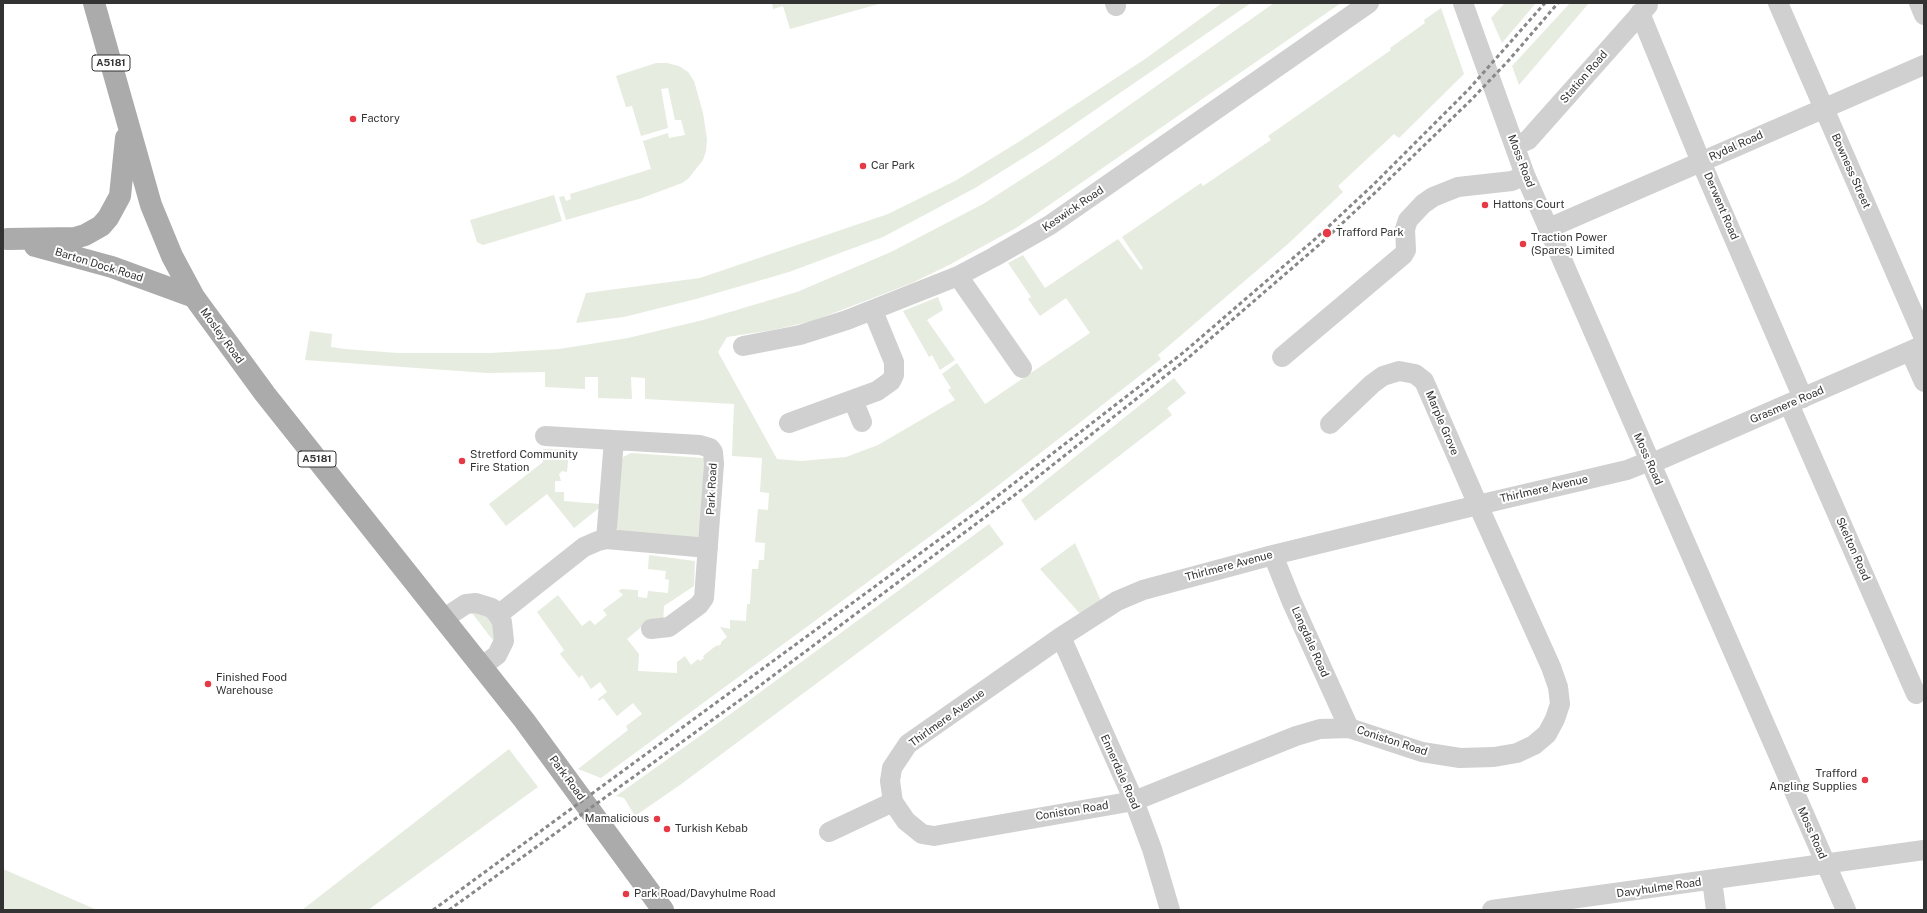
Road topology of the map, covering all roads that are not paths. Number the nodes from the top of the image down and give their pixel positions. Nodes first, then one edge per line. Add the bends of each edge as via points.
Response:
1 (94, 3) edge
2 (1370, 3) edge
3 (1463, 3) edge
4 (1778, 3) edge
5 (1919, 3) edge
6 (1645, 8) edge
7 (1924, 15) edge
8 (1924, 65) edge
9 (1824, 108) junction
10 (127, 123) junction
11 (1515, 146) junction
12 (1702, 162) junction
13 (1525, 174) junction
14 (1549, 228) junction
15 (5, 238) edge
16 (958, 276) junction
17 (194, 297) junction
18 (874, 311) junction
19 (1919, 345) edge
20 (743, 346) dead end
21 (1282, 356) dead end
22 (1022, 368) dead end
23 (1924, 382) edge
24 (853, 400) junction
25 (1796, 401) junction
26 (862, 422) dead end
27 (789, 423) dead end
28 (1330, 424) dead end
29 (545, 436) dead end
30 (614, 440) junction
31 (1650, 463) junction
32 (1478, 505) junction
33 (606, 539) junction
34 (708, 548) junction
35 (1273, 554) junction
36 (498, 615) junction
37 (443, 619) junction
38 (651, 629) dead end
39 (1061, 637) junction
40 (481, 667) junction
41 (1916, 694) dead end
42 (1349, 728) junction
43 (1134, 801) junction
44 (893, 802) junction
45 (829, 832) dead end
46 (1924, 850) edge
47 (1826, 864) junction
48 (1712, 880) junction
49 (663, 910) edge
50 (1170, 910) edge
51 (1492, 910) edge
52 (1716, 910) edge
53 (1846, 910) edge

1 - 10 main road, Mosley Road / A5181
2 - 16 street, Keswick Road via 1050,225
3 - 11 street, Moss Road
4 - 9 street, Bowness Street
5 - 7 street
6 - 11 street, Station Road via 1528,140
6 - 12 street, Derwent Road
8 - 9 street, Rydal Road
9 - 12 street, Rydal Road
9 - 19 street, Bowness Street
10 - 15 main road via 120,196 101,226 75,238
10 - 17 main road, Mosley Road / A5181 via 156,218 172,256
11 - 13 street, Moss Road
12 - 14 street, Rydal Road
12 - 25 street, Derwent Road
13 - 14 street, Moss Road
13 - 21 street via 1512,180 1458,187 1439,194 1423,204 1408,220 1405,229 1406,250 1403,255 1314,321
14 - 31 street, Moss Road
15 - 17 main road, Barton Dock Road via 112,267
16 - 18 street, Keswick Road
16 - 22 street via 1015,342
17 - 37 main road, Mosley Road / A5181 via 250,375
18 - 20 street, Keswick Road via 800,335
18 - 24 street via 894,362 894,375 884,387
19 - 23 street, Bowness Street
19 - 25 street, Grasmere Road
24 - 26 street
24 - 27 street
25 - 31 street, Grasmere Road via 1658,462
25 - 41 street, Skelton Road
28 - 32 street, Marple Grove via 1383,376 1398,371 1415,374 1424,381
29 - 30 street, Park Road
30 - 33 street
30 - 34 street, Park Road via 700,445 710,448 714,464
31 - 32 street, Thirlmere Avenue
31 - 47 street, Moss Road
32 - 35 street, Thirlmere Avenue
32 - 42 street, Coniston Road via 1558,687 1560,704 1547,734 1534,745 1517,753 1460,758 1422,752
33 - 34 street
33 - 36 street via 584,547
34 - 38 street via 706,595 702,602 668,627
35 - 39 street, Thirlmere Avenue via 1143,590 1106,607
35 - 42 street, Langdale Road
36 - 37 street via 492,608 476,603 466,604
36 - 40 street via 502,622 504,641 497,655
37 - 40 main road, Park Road / A5181
39 - 43 street, Ennerdale Road
39 - 44 street, Thirlmere Avenue via 908,744 892,768 890,781
40 - 49 main road, Park Road / A5181 via 556,762
42 - 43 street, Coniston Road via 1320,729 1296,736
43 - 44 street, Coniston Road via 934,836 922,834 906,821
43 - 50 street, Ennerdale Road via 1152,849
44 - 45 street
46 - 47 street, Davyhulme Road
47 - 48 street, Davyhulme Road
47 - 53 street, Moss Road
48 - 51 street, Davyhulme Road
48 - 52 street

